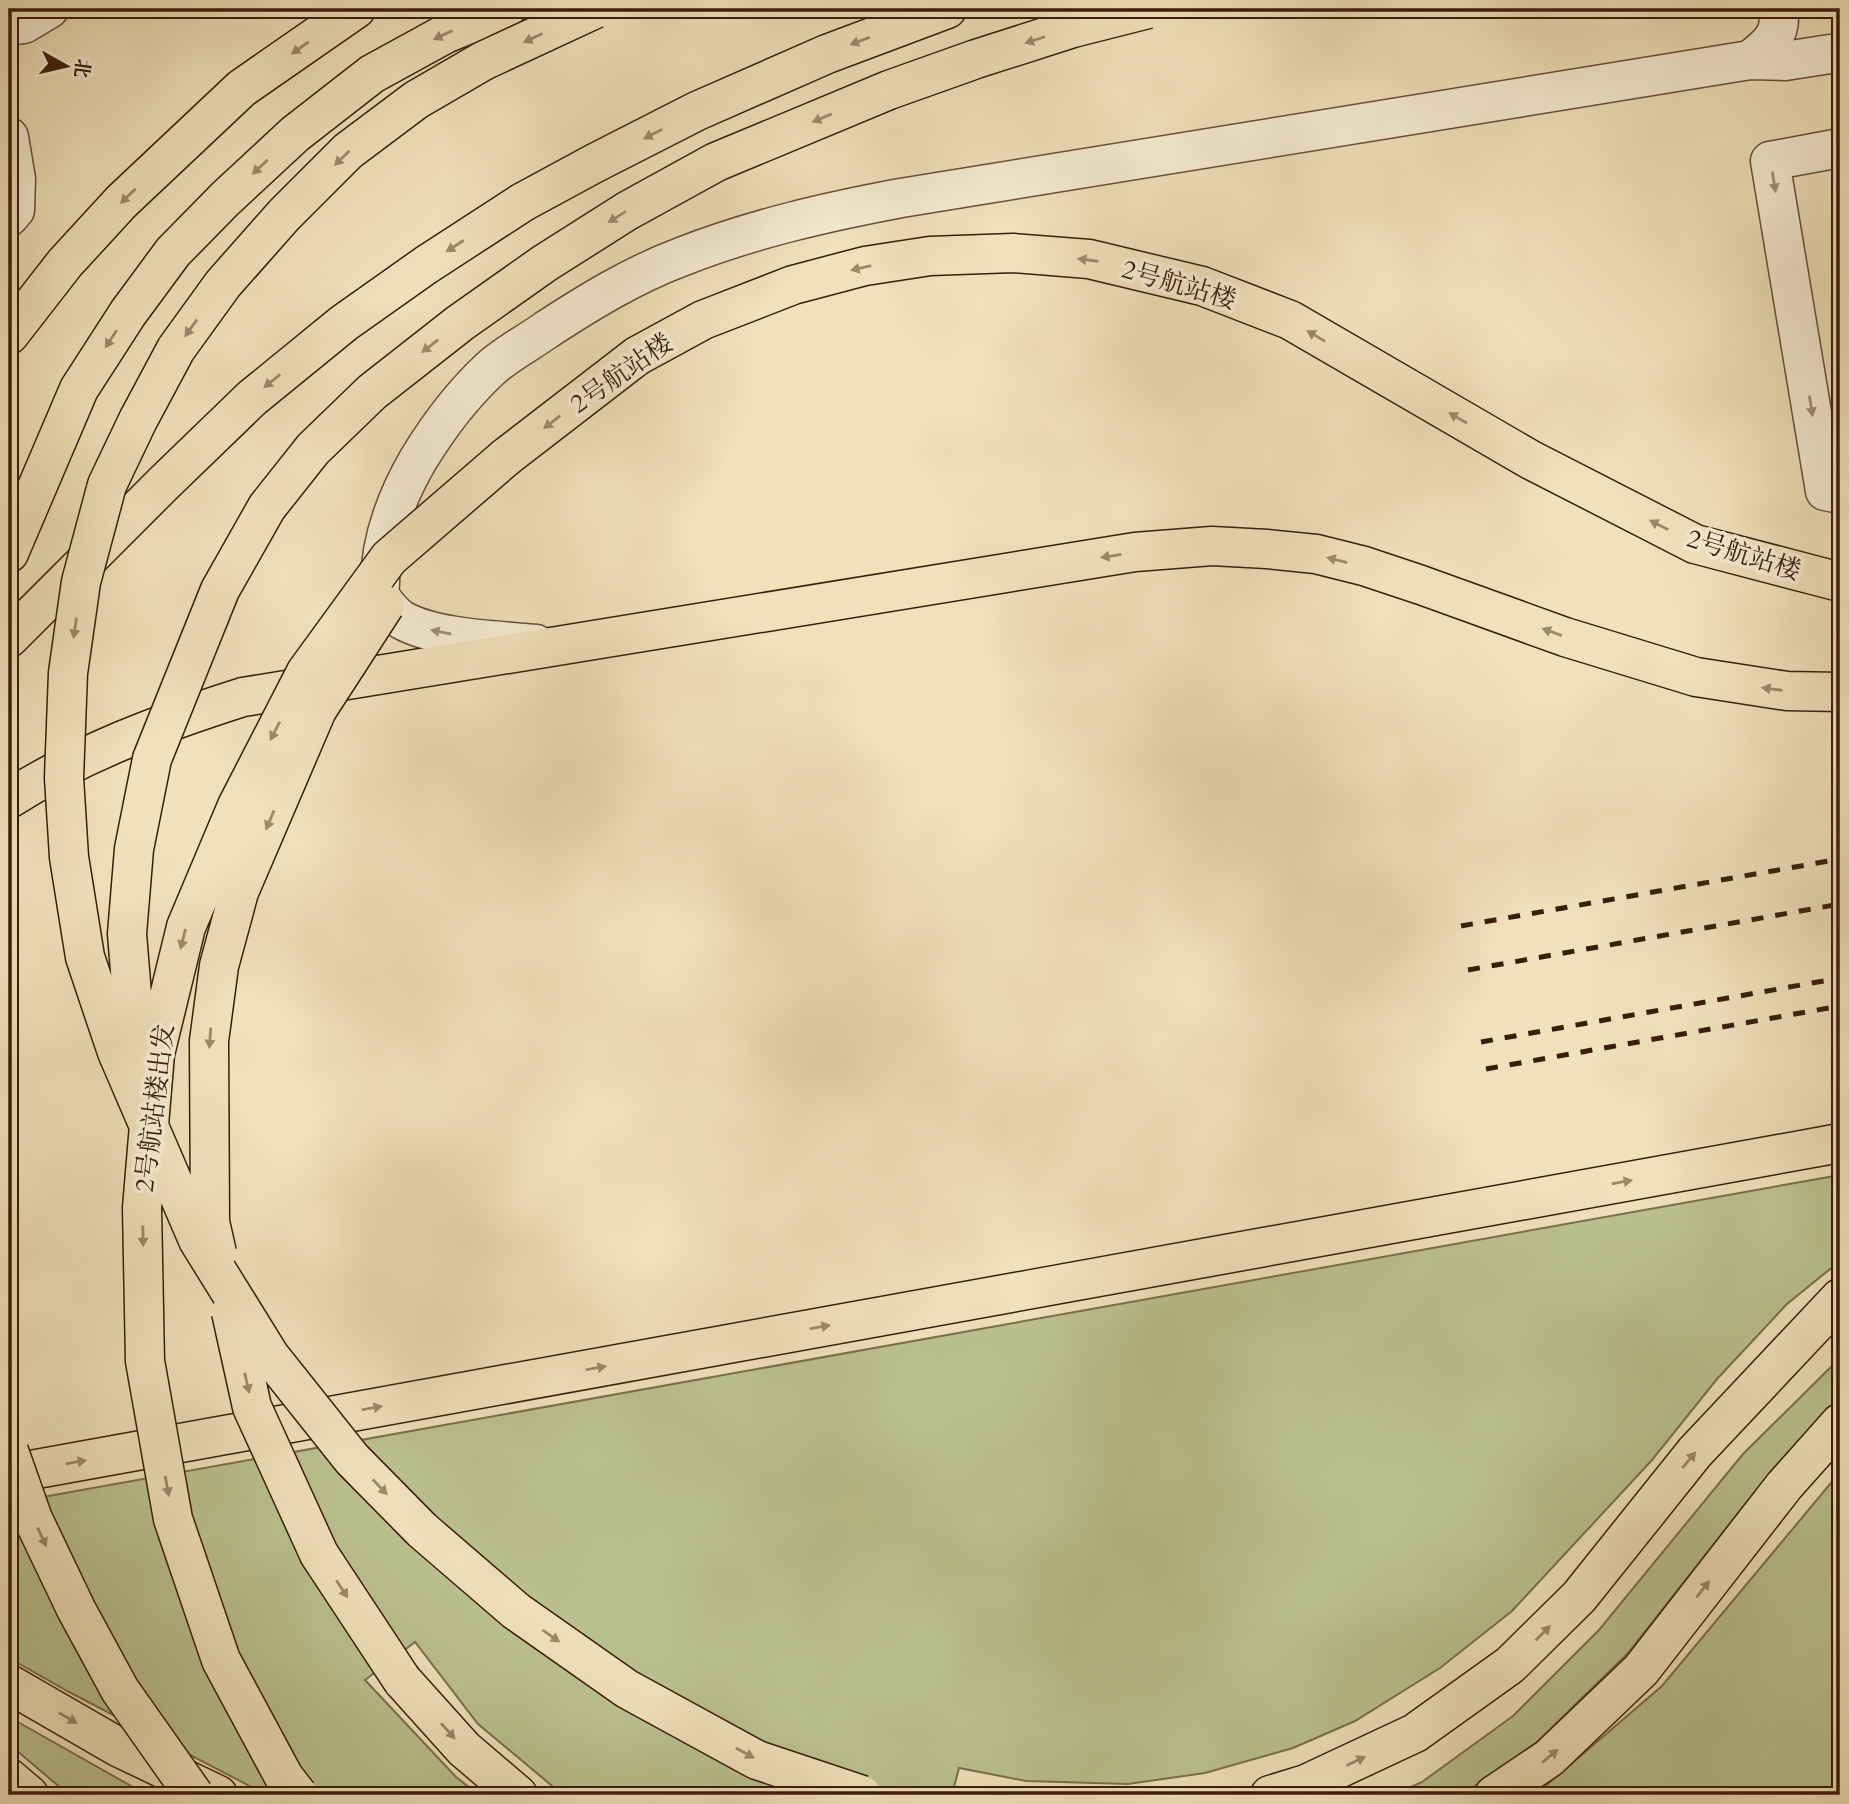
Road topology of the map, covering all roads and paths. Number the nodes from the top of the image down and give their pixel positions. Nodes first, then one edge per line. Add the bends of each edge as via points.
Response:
1 (49, 9) edge
2 (356, 9) edge
3 (506, 9) edge
4 (595, 9) edge
5 (947, 9) edge
6 (1148, 9) edge
7 (1778, 9) edge
8 (9, 26) edge
9 (1837, 51) edge
10 (1750, 60) junction
11 (9, 137) edge
12 (1840, 148) edge
13 (9, 217) edge
14 (9, 335) edge
15 (506, 457) junction
16 (1840, 494) edge
17 (9, 553) edge
18 (1840, 582) edge
19 (380, 596) junction
20 (9, 638) edge
21 (557, 646) junction
22 (286, 690) junction
23 (1840, 692) edge
24 (9, 799) edge
25 (1840, 1143) edge
26 (156, 1145) junction
27 (1840, 1298) edge
28 (1840, 1423) edge
29 (9, 1451) edge
30 (9, 1474) edge
31 (9, 1684) edge
32 (9, 1778) edge
33 (29, 1795) edge
34 (194, 1795) edge
35 (218, 1795) edge
36 (298, 1795) edge
37 (518, 1795) edge
38 (862, 1795) edge
39 (1270, 1795) edge
40 (1494, 1795) edge

1 - 8 lane via 24,24
2 -> 14 main road via 242,88 161,164 65,262
3 -> 17 main road via 445,34 372,74 295,134 173,252 79,388
4 -> 26 main road, bridge via 483,61 416,100 348,151 223,284 176,349 107,485 81,582 68,673 64,778 68,844 85,957 117,1052
5 -> 20 main road via 827,54 697,111 523,202 426,265 344,323 252,398
6 -> 26 main road, bridge via 976,59 716,162 615,218 460,323 372,392 313,449 267,507 220,590 152,759 134,849 127,934 135,1031
7 - 10 lane via 1778,29 1771,43
9 - 10 lane via 1785,61
10 - 19 lane via 901,198 780,224 680,257 621,284 563,319 492,366 465,393 409,476 390,521 382,554
11 - 13 lane via 16,179 15,210
12 -> 16 lane via 1770,161 1825,491
18 -> 15 main road, 2号航站楼 via 1695,544 1531,460 1290,320 1202,286 1089,259 1013,253 930,256 865,266 793,285 703,320 637,356
15 -> 36 main road, 2号航站楼出发, bridge via 389,558 306,672 237,806 186,927 155,1054 142,1208 145,1361 173,1520 220,1660
15 -> 37 main road, bridge via 388,599 317,710 239,892 219,966 209,1041 210,1222 252,1407 319,1554 402,1681 464,1749
21 -> 19 lane via 449,635 417,627 388,608
19 - 22 lane via 346,644
21 - 22 main road
23 -> 21 main road via 1787,691 1696,677 1564,637 1364,566 1316,554 1212,546 1135,552
22 - 24 main road via 243,697 125,738
30 -> 25 main road
26 -> 38 main road, bridge via 198,1240 270,1356 352,1459 422,1530 516,1611 627,1689 757,1760
39 -> 27 main road via 1306,1784 1415,1733 1510,1665 1579,1597 1695,1452
40 -> 28 main road via 1549,1758 1641,1670 1784,1486
29 -> 34 main road, bridge via 33,1518 113,1679
31 -> 35 main road via 118,1747
32 - 33 main road

